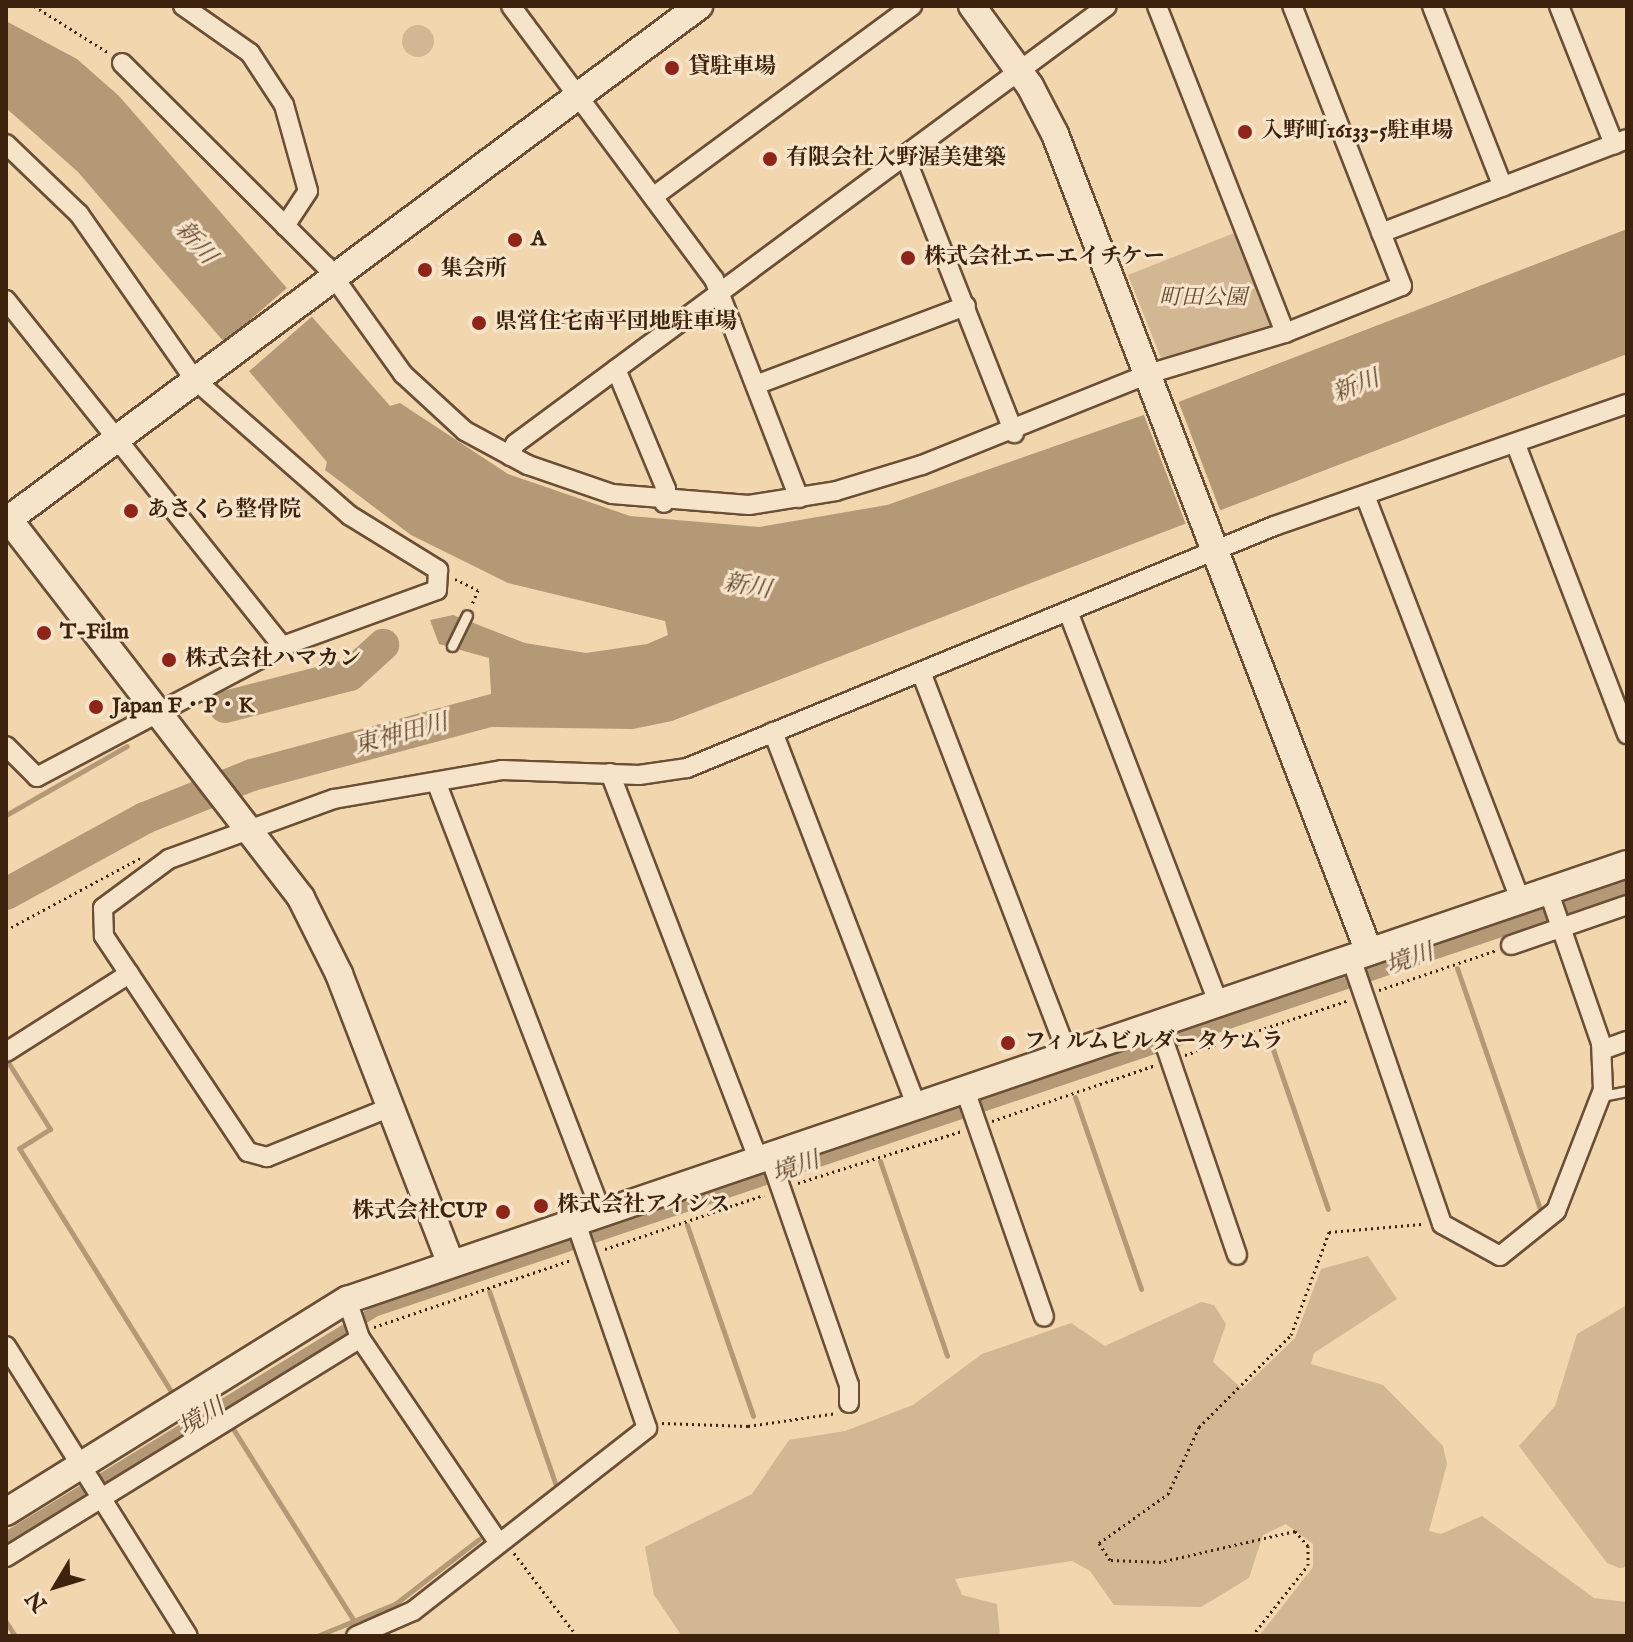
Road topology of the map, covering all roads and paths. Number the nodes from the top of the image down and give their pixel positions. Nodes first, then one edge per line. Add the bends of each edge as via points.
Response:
1 (34, 6) edge
2 (183, 6) edge
3 (511, 6) edge
4 (912, 6) edge
5 (972, 6) edge
6 (1107, 6) edge
7 (1157, 6) edge
8 (1292, 6) edge
9 (1432, 6) edge
10 (1559, 6) edge
11 (688, 9) edge
12 (122, 63) joint
13 (1020, 71) junction
14 (578, 96) junction
15 (1620, 142) edge
16 (6, 144) edge
17 (905, 156) junction
18 (1503, 187) junction
19 (653, 197) junction
20 (285, 226) junction
21 (1381, 233) junction
22 (324, 285) junction
23 (721, 292) junction
24 (6, 300) edge
25 (966, 306) junction
26 (1285, 333) junction
27 (616, 369) junction
28 (206, 372) junction
29 (1152, 383) junction
30 (758, 384) junction
31 (1627, 404) edge
32 (1014, 433) junction
33 (121, 436) junction
34 (1516, 445) junction
35 (510, 456) junction
36 (799, 498) junction
37 (1366, 498) junction
38 (664, 503) junction
39 (7, 518) edge
40 (1212, 542) junction
41 (467, 584) dead end
42 (1069, 614) junction
43 (467, 615) joint
44 (452, 646) dead end
45 (283, 647) junction
46 (921, 672) junction
47 (158, 708) junction
48 (773, 732) junction
49 (1627, 734) edge
50 (6, 746) edge
51 (610, 773) junction
52 (437, 784) junction
53 (248, 822) junction
54 (169, 859) junction
55 (1627, 864) edge
56 (1550, 896) junction
57 (1520, 900) junction
58 (1627, 905) edge
59 (1560, 924) junction
60 (6, 930) edge
61 (1511, 945) joint
62 (1358, 959) junction
63 (129, 974) junction
64 (1362, 992) junction
65 (1218, 1003) junction
66 (1159, 1029) junction
67 (1627, 1041) edge
68 (1602, 1050) junction
69 (6, 1052) edge
70 (1068, 1055) junction
71 (1169, 1057) junction
72 (1627, 1091) edge
73 (967, 1095) junction
74 (1602, 1096) junction
75 (391, 1107) junction
76 (917, 1107) junction
77 (976, 1123) junction
78 (767, 1161) junction
79 (781, 1187) junction
80 (602, 1214) junction
81 (1442, 1224) junction
82 (578, 1227) junction
83 (587, 1253) junction
84 (1237, 1255) dead end
85 (450, 1262) junction
86 (349, 1306) junction
87 (1044, 1317) dead end
88 (360, 1334) junction
89 (6, 1346) edge
90 (849, 1403) joint
91 (647, 1428) junction
92 (84, 1470) junction
93 (99, 1495) junction
94 (6, 1512) edge
95 (501, 1541) junction
96 (6, 1557) edge
97 (188, 1636) edge
98 (356, 1636) edge
99 (577, 1636) edge
100 (1252, 1636) edge

1 - 12 path
2 - 20 street via 250,53 284,105 308,191
3 - 14 street
4 - 19 street
5 - 13 street
6 - 13 street
7 - 26 street
8 - 21 street
9 - 18 street
10 - 15 street
11 - 14 street
12 - 20 street
13 - 17 street
13 - 29 street via 1055,134
14 - 19 street
14 - 22 street
15 - 18 street
16 - 28 street via 79,214
17 - 23 street
17 - 25 street
18 - 21 street
19 - 23 street
20 - 22 street
21 - 26 street via 1402,286
22 - 28 street
22 - 35 street via 417,390
23 - 27 street
23 - 30 street
24 - 33 street
25 - 30 street
25 - 32 street
26 - 29 street
27 - 35 street via 515,444
27 - 38 street via 666,489
28 - 33 street
28 - 45 street via 349,515 438,570 437,590
29 - 32 street
29 - 40 street
30 - 36 street
31 - 34 street
32 - 36 street
33 - 39 street
33 - 45 street
34 - 37 street
34 - 49 street
35 - 38 street via 584,486
36 - 38 street
37 - 40 street
37 - 57 street
39 - 47 street
40 - 42 street
40 - 62 street
41 - 43 path via 478,590
42 - 46 street
42 - 65 street
43 - 44 lane
45 - 47 street
46 - 48 street
46 - 70 street
47 - 50 street via 37,777
47 - 53 street
48 - 51 street via 687,768
48 - 76 street
51 - 52 street via 529,768
51 - 78 street
52 - 53 street via 334,799
52 - 80 street
53 - 54 street
53 - 75 street via 328,948
54 - 60 path via 139,857
54 - 63 street via 103,908 104,936
55 - 56 street
56 - 57 street
56 - 59 street
57 - 62 street
58 - 59 street
59 - 61 street
59 - 68 street
61 - 64 path
62 - 64 street
62 - 65 street
63 - 69 street
63 - 75 street via 254,1156 267,1157
64 - 71 path
64 - 81 street
65 - 66 street
66 - 70 street
66 - 71 street
67 - 68 street
68 - 74 street
70 - 73 street
71 - 77 path
71 - 84 street
72 - 74 lane
73 - 76 street
73 - 77 street
74 - 81 street via 1547,1221 1500,1256
75 - 85 street
76 - 78 street
77 - 79 path
77 - 87 street
78 - 79 street
78 - 80 street
79 - 83 path
79 - 90 street via 849,1385
80 - 82 street
81 - 100 path via 1329,1232 1291,1335 1205,1419 1168,1494 1099,1543 1110,1560 1161,1562 1295,1531 1308,1546 1308,1565
82 - 83 street
82 - 85 street
83 - 88 path
83 - 91 street
85 - 86 street
86 - 88 street
86 - 92 street
88 - 93 street
88 - 95 street
89 - 92 street
90 - 91 path via 819,1420
91 - 95 street
92 - 93 street
92 - 94 street
93 - 96 street
93 - 97 street
95 - 98 street via 413,1611
95 - 99 path

